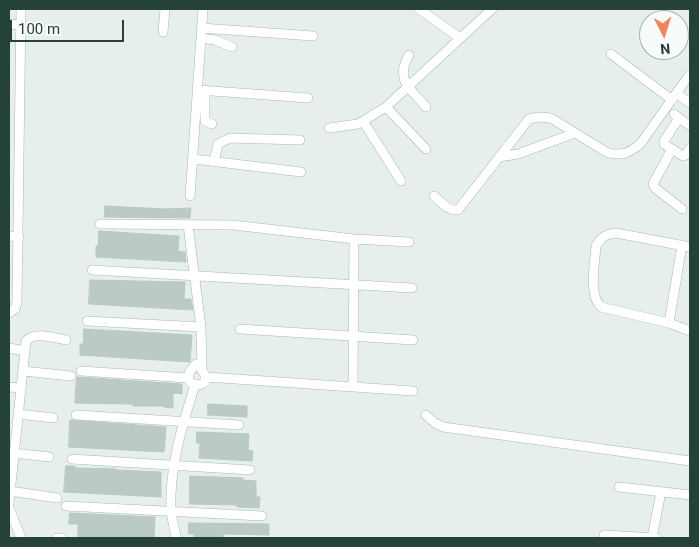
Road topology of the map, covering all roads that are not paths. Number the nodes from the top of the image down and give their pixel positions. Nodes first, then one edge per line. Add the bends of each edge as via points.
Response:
1 (21, 9) edge
2 (164, 9) edge
3 (203, 9) edge
4 (420, 9) edge
5 (492, 9) edge
6 (9, 24) edge
7 (21, 24) junction
8 (201, 28) junction
9 (163, 32) dead end
10 (313, 36) dead end
11 (201, 38) junction
12 (460, 38) junction
13 (232, 47) dead end
14 (611, 54) dead end
15 (409, 55) dead end
16 (690, 74) edge
17 (408, 86) junction
18 (202, 90) junction
19 (675, 97) junction
20 (308, 98) dead end
21 (690, 103) edge
22 (386, 107) junction
23 (426, 108) dead end
24 (363, 121) junction
25 (212, 124) dead end
26 (690, 126) edge
27 (329, 128) dead end
28 (575, 133) junction
29 (300, 140) dead end
30 (690, 148) edge
31 (426, 149) dead end
32 (672, 149) junction
33 (499, 157) junction
34 (192, 159) junction
35 (214, 162) junction
36 (301, 172) dead end
37 (401, 181) dead end
38 (190, 196) dead end
39 (434, 196) dead end
40 (682, 210) dead end
41 (100, 224) dead end
42 (188, 225) junction
43 (9, 236) edge
44 (19, 237) junction
45 (354, 239) junction
46 (409, 242) dead end
47 (686, 246) edge
48 (92, 270) dead end
49 (196, 276) junction
50 (353, 286) junction
51 (412, 288) dead end
52 (9, 313) edge
53 (87, 321) dead end
54 (669, 323) junction
55 (201, 326) junction
56 (240, 329) dead end
57 (690, 331) edge
58 (353, 336) junction
59 (66, 340) dead end
60 (413, 340) dead end
61 (9, 348) edge
62 (25, 351) junction
63 (82, 370) dead end
64 (23, 371) junction
65 (204, 373) junction
66 (71, 376) dead end
67 (192, 382) junction
68 (353, 386) junction
69 (9, 387) edge
70 (21, 388) junction
71 (413, 390) dead end
72 (18, 414) junction
73 (76, 415) dead end
74 (426, 415) dead end
75 (53, 418) dead end
76 (183, 422) junction
77 (239, 425) dead end
78 (13, 427) edge
79 (14, 453) junction
80 (49, 456) dead end
81 (72, 459) dead end
82 (690, 461) edge
83 (174, 466) junction
84 (11, 467) edge
85 (250, 470) dead end
86 (619, 488) dead end
87 (10, 491) junction
88 (661, 492) junction
89 (690, 495) edge
90 (57, 498) dead end
91 (9, 503) edge
92 (66, 506) dead end
93 (9, 508) edge
94 (172, 511) junction
95 (262, 516) dead end
96 (604, 535) dead end
97 (20, 538) edge
98 (57, 538) edge
99 (62, 538) edge
100 (176, 538) edge
101 (652, 538) edge
102 (656, 538) edge

1 - 7 street
2 - 9 street
3 - 8 street
4 - 12 street
5 - 12 street
6 - 7 street
7 - 44 street
8 - 10 street
8 - 11 street
11 - 13 street
11 - 18 street
12 - 17 street
14 - 19 street
15 - 17 street via 402,72
16 - 19 street
17 - 22 street
17 - 23 street
18 - 20 street
18 - 25 street via 205,121
18 - 34 street
19 - 21 street
19 - 28 street via 641,143 624,154 606,152
22 - 24 street
22 - 31 street
24 - 27 street via 347,127
24 - 37 street
26 - 32 street via 677,116 664,141
28 - 33 street via 518,154
28 - 33 street via 551,118 528,119
29 - 35 street via 230,138 218,144
30 - 32 street via 683,156
32 - 40 street via 653,184
33 - 39 street via 458,210 449,208
34 - 35 street
34 - 38 street
35 - 36 street
41 - 42 street
42 - 45 street via 233,225
42 - 49 street
43 - 44 street
44 - 52 street via 17,302
45 - 46 street
45 - 50 street
47 - 54 street
47 - 54 street via 616,232 607,234 596,246 593,294 597,303 602,307
48 - 49 street
49 - 50 street
49 - 55 street
50 - 51 street
50 - 58 street
53 - 55 street
54 - 57 street
55 - 65 street
56 - 58 street
58 - 60 street
58 - 68 street
59 - 62 street via 30,337
61 - 62 street
62 - 64 street
63 - 67 street
64 - 66 street
64 - 70 street
65 - 67 street via 204,382 200,385
65 - 67 street via 196,364 189,373
65 - 68 street
67 - 76 street
68 - 71 street
69 - 70 street
70 - 72 street
72 - 75 street
72 - 78 street
73 - 76 street
74 - 82 street via 443,427
76 - 77 street
76 - 83 street
78 - 79 street
79 - 80 street
79 - 84 street
81 - 83 street
83 - 85 street
83 - 94 street
84 - 87 street
86 - 88 street
87 - 90 street
87 - 91 street
88 - 89 street
88 - 101 street
92 - 94 street
93 - 97 street
94 - 95 street
94 - 100 street
96 - 101 street
98 - 99 street
101 - 102 street

